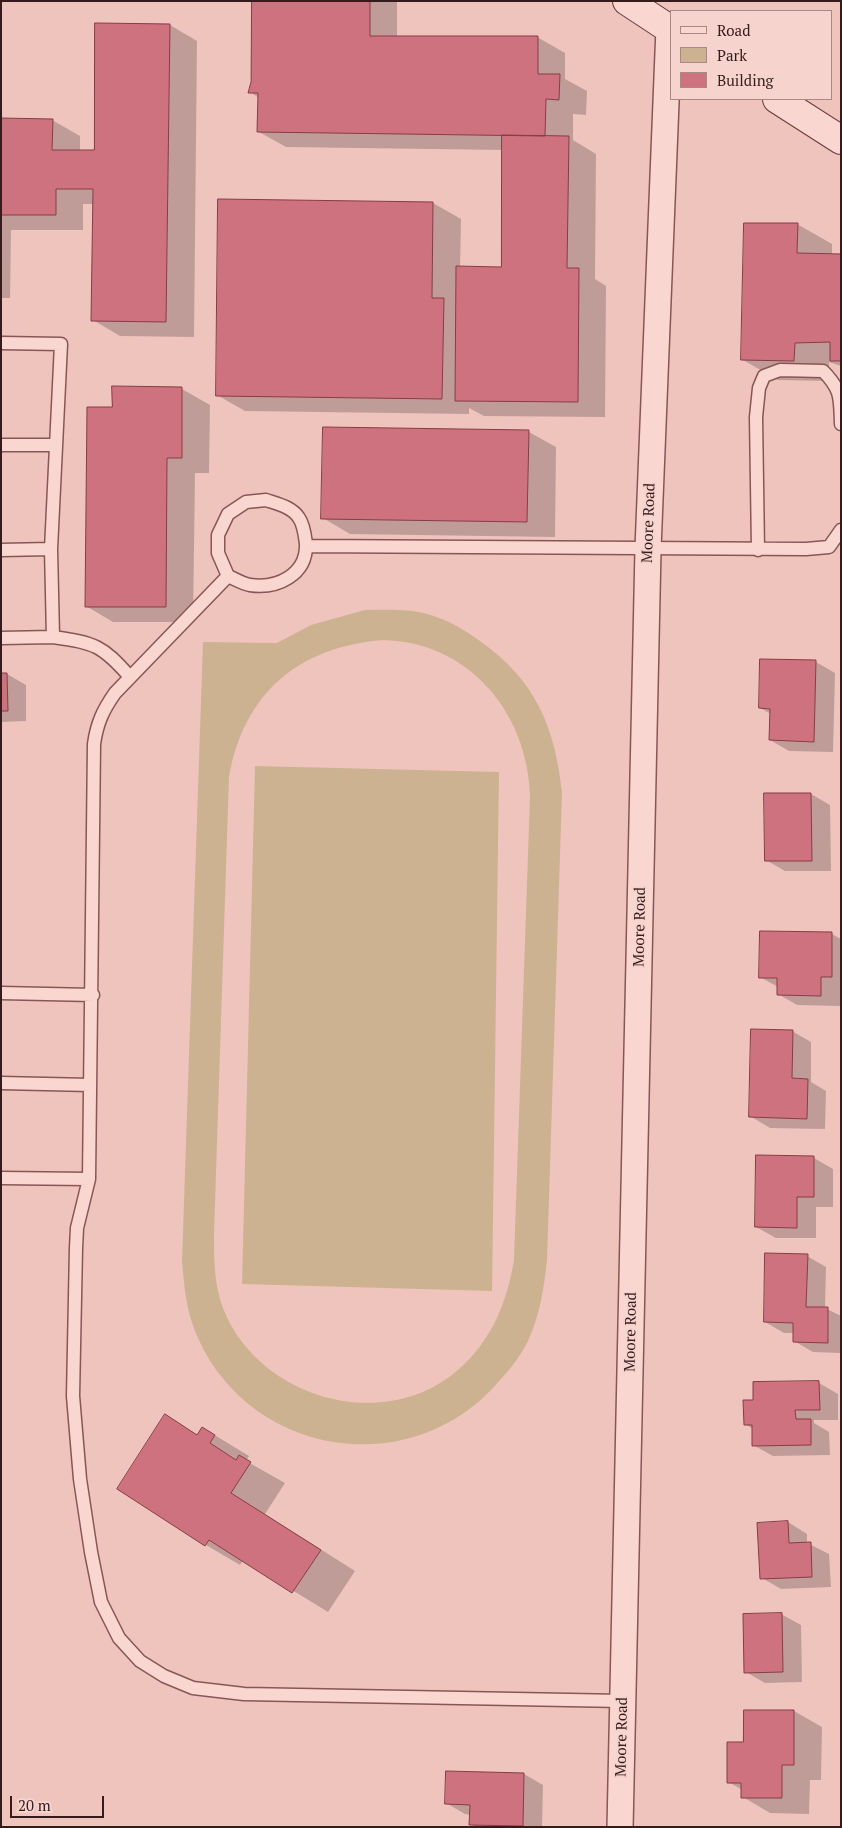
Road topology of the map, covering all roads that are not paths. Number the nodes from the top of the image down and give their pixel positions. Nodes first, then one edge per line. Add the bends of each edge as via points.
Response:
1 (627, 1) edge
2 (670, 29) edge
3 (779, 100) edge
4 (841, 140) edge
5 (1, 343) edge
6 (841, 424) edge
7 (1, 445) edge
8 (56, 445) junction
9 (841, 530) edge
10 (306, 546) junction
11 (52, 549) junction
12 (648, 549) junction
13 (1, 550) edge
14 (758, 550) junction
15 (228, 576) junction
16 (1, 638) edge
17 (53, 638) junction
18 (130, 677) junction
19 (1, 993) edge
20 (93, 995) junction
21 (1, 1083) edge
22 (90, 1085) junction
23 (1, 1178) edge
24 (89, 1179) junction
25 (623, 1701) junction
26 (620, 1827) edge

1 - 2 main road
2 - 12 street, Moore Road
3 - 4 main road
5 - 8 lane via 60,344
6 - 14 lane via 836,384 823,371 780,370 764,376 759,388 756,417
7 - 8 lane
8 - 11 lane
9 - 14 lane via 829,547
10 - 12 lane
10 - 15 lane via 300,568 288,580 270,585 248,585
10 - 15 lane via 300,518 287,506 266,500 246,502 228,514 218,535 218,553
11 - 13 lane
11 - 17 lane
12 - 14 lane
12 - 25 street, Moore Road
15 - 18 lane
16 - 17 lane
17 - 18 lane via 100,647
18 - 20 lane via 102,710 94,744
19 - 20 lane
20 - 22 lane
21 - 22 lane
22 - 24 lane
23 - 24 lane
24 - 25 lane via 77,1228 76,1248 73,1396 80,1479 101,1602 119,1638 140,1661 193,1688 244,1694
25 - 26 street, Moore Road

